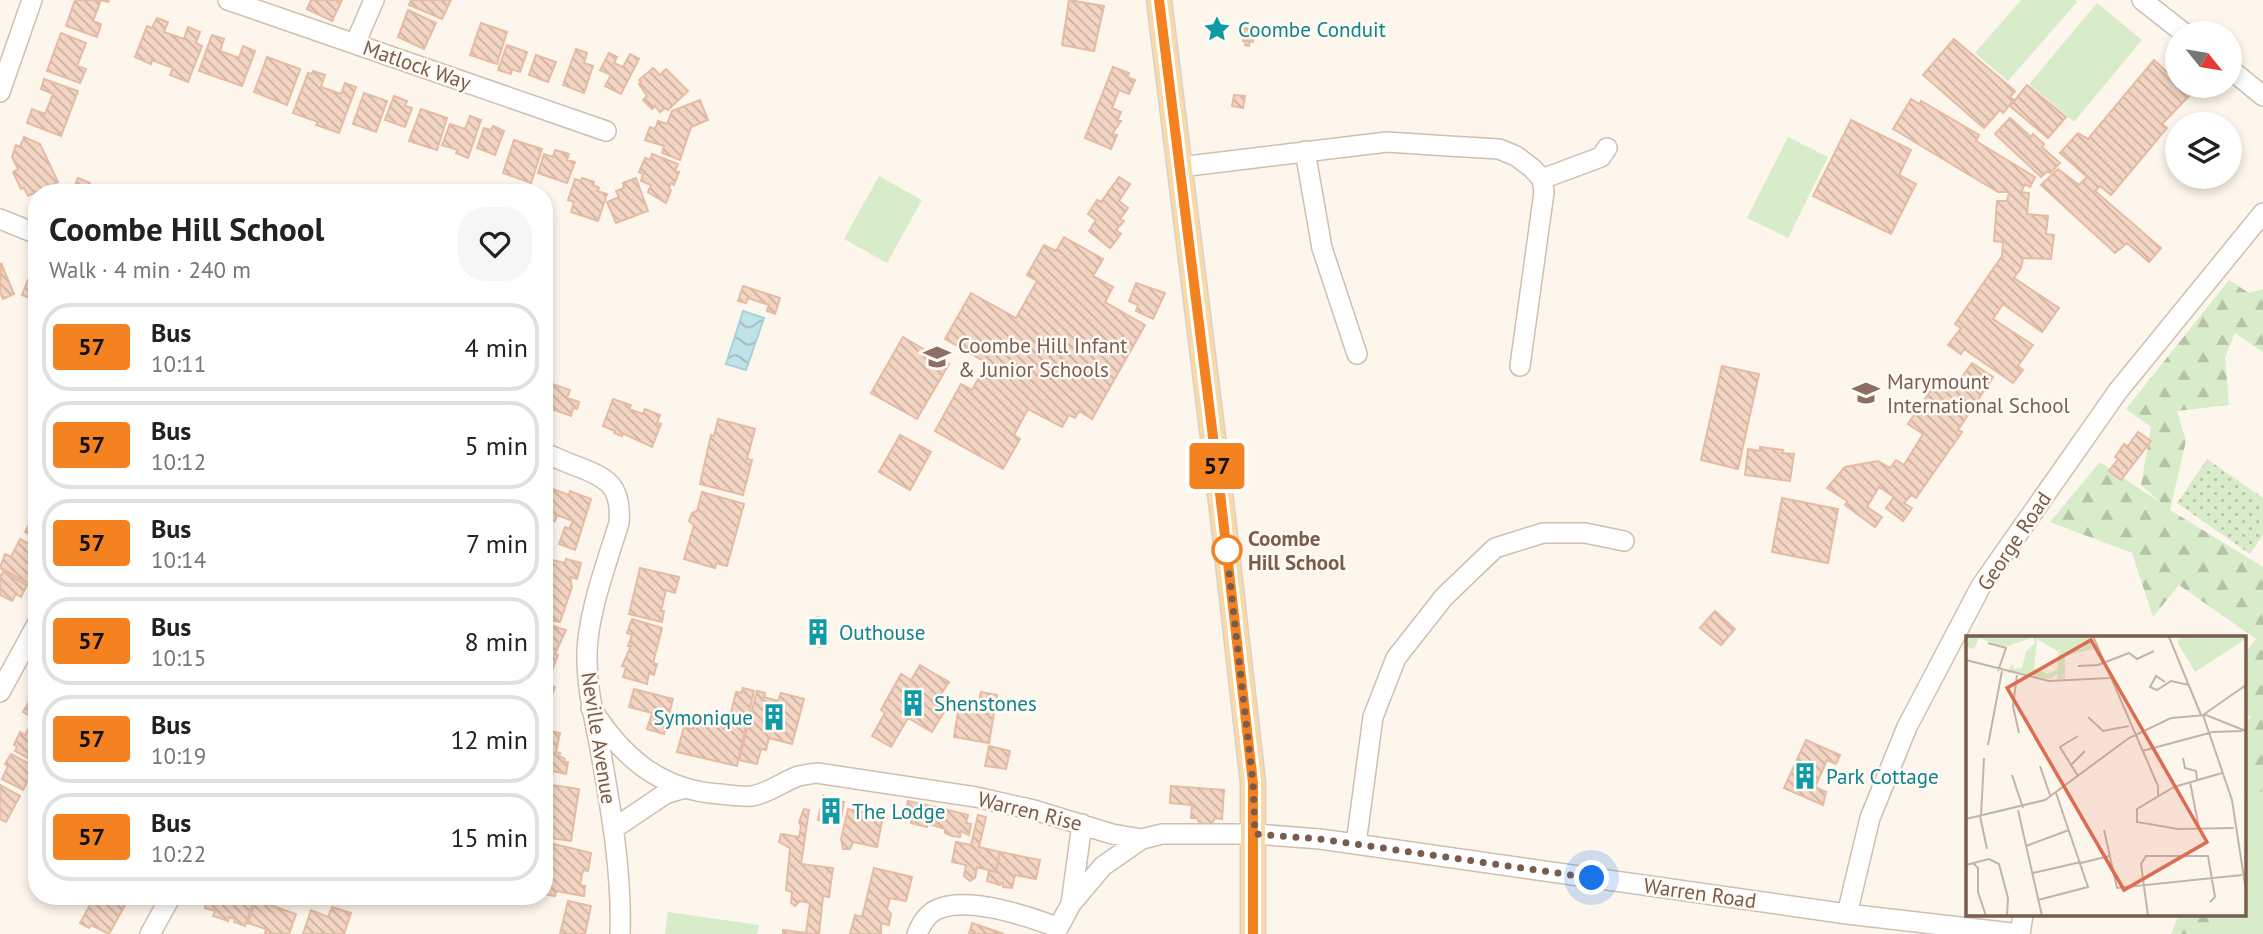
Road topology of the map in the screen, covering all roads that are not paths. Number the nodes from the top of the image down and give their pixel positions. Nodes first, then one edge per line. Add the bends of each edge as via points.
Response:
1 (33, 0) edge
2 (229, 0) edge
3 (374, 0) edge
4 (1159, 0) edge
5 (2142, 0) edge
6 (2169, 21) edge
7 (355, 44) junction
8 (2242, 79) edge
9 (0, 92) edge
10 (2263, 96) edge
11 (606, 131) dead end
12 (1607, 148) dead end
13 (1305, 151) junction
14 (1180, 167) junction
15 (1542, 179) junction
16 (2263, 213) edge
17 (0, 219) edge
18 (28, 230) edge
19 (1357, 354) dead end
20 (1520, 366) dead end
21 (553, 457) edge
22 (1623, 541) dead end
23 (28, 641) edge
24 (0, 692) edge
25 (591, 708) junction
26 (682, 789) junction
27 (1082, 824) junction
28 (613, 829) junction
29 (1255, 834) junction
30 (1142, 839) junction
31 (1356, 844) junction
32 (1071, 904) junction
33 (166, 905) edge
34 (1847, 914) junction
35 (2024, 916) edge
36 (1056, 930) edge
37 (152, 933) edge
38 (620, 934) edge
39 (917, 934) edge
40 (1253, 934) edge
41 (2020, 934) edge

1 - 9 street
2 - 7 street, Matlock Way
3 - 7 street
4 - 14 main road
5 - 6 street
7 - 11 street, Matlock Way
8 - 10 street
12 - 15 street via 1601,157
13 - 14 street
13 - 15 street via 1387,142 1499,149 1516,156
13 - 19 street via 1322,248
14 - 29 main road via 1253,783
15 - 20 street via 1544,207
16 - 34 street, George Road via 2118,391 1981,586 1907,727 1870,818
17 - 18 street
21 - 25 street, Neville Avenue via 598,474 614,490 620,508 588,639
22 - 31 street via 1585,533 1543,533 1494,548 1444,597 1396,658 1373,717
23 - 24 street
25 - 26 street, Warren Rise via 631,758
25 - 28 street, Neville Avenue
26 - 27 street, Warren Rise via 751,796 817,773 976,797
26 - 28 street via 665,794
27 - 30 street, Warren Rise
27 - 32 street
28 - 38 street, Neville Avenue
29 - 30 street, Warren Rise via 1162,834
29 - 31 street, Warren Road
29 - 40 main road
30 - 32 street via 1103,866
31 - 34 street, Warren Road
32 - 36 street
33 - 37 street
34 - 41 street, Warren Road
35 - 41 street
36 - 39 street via 1025,915 964,905 937,909 921,923

